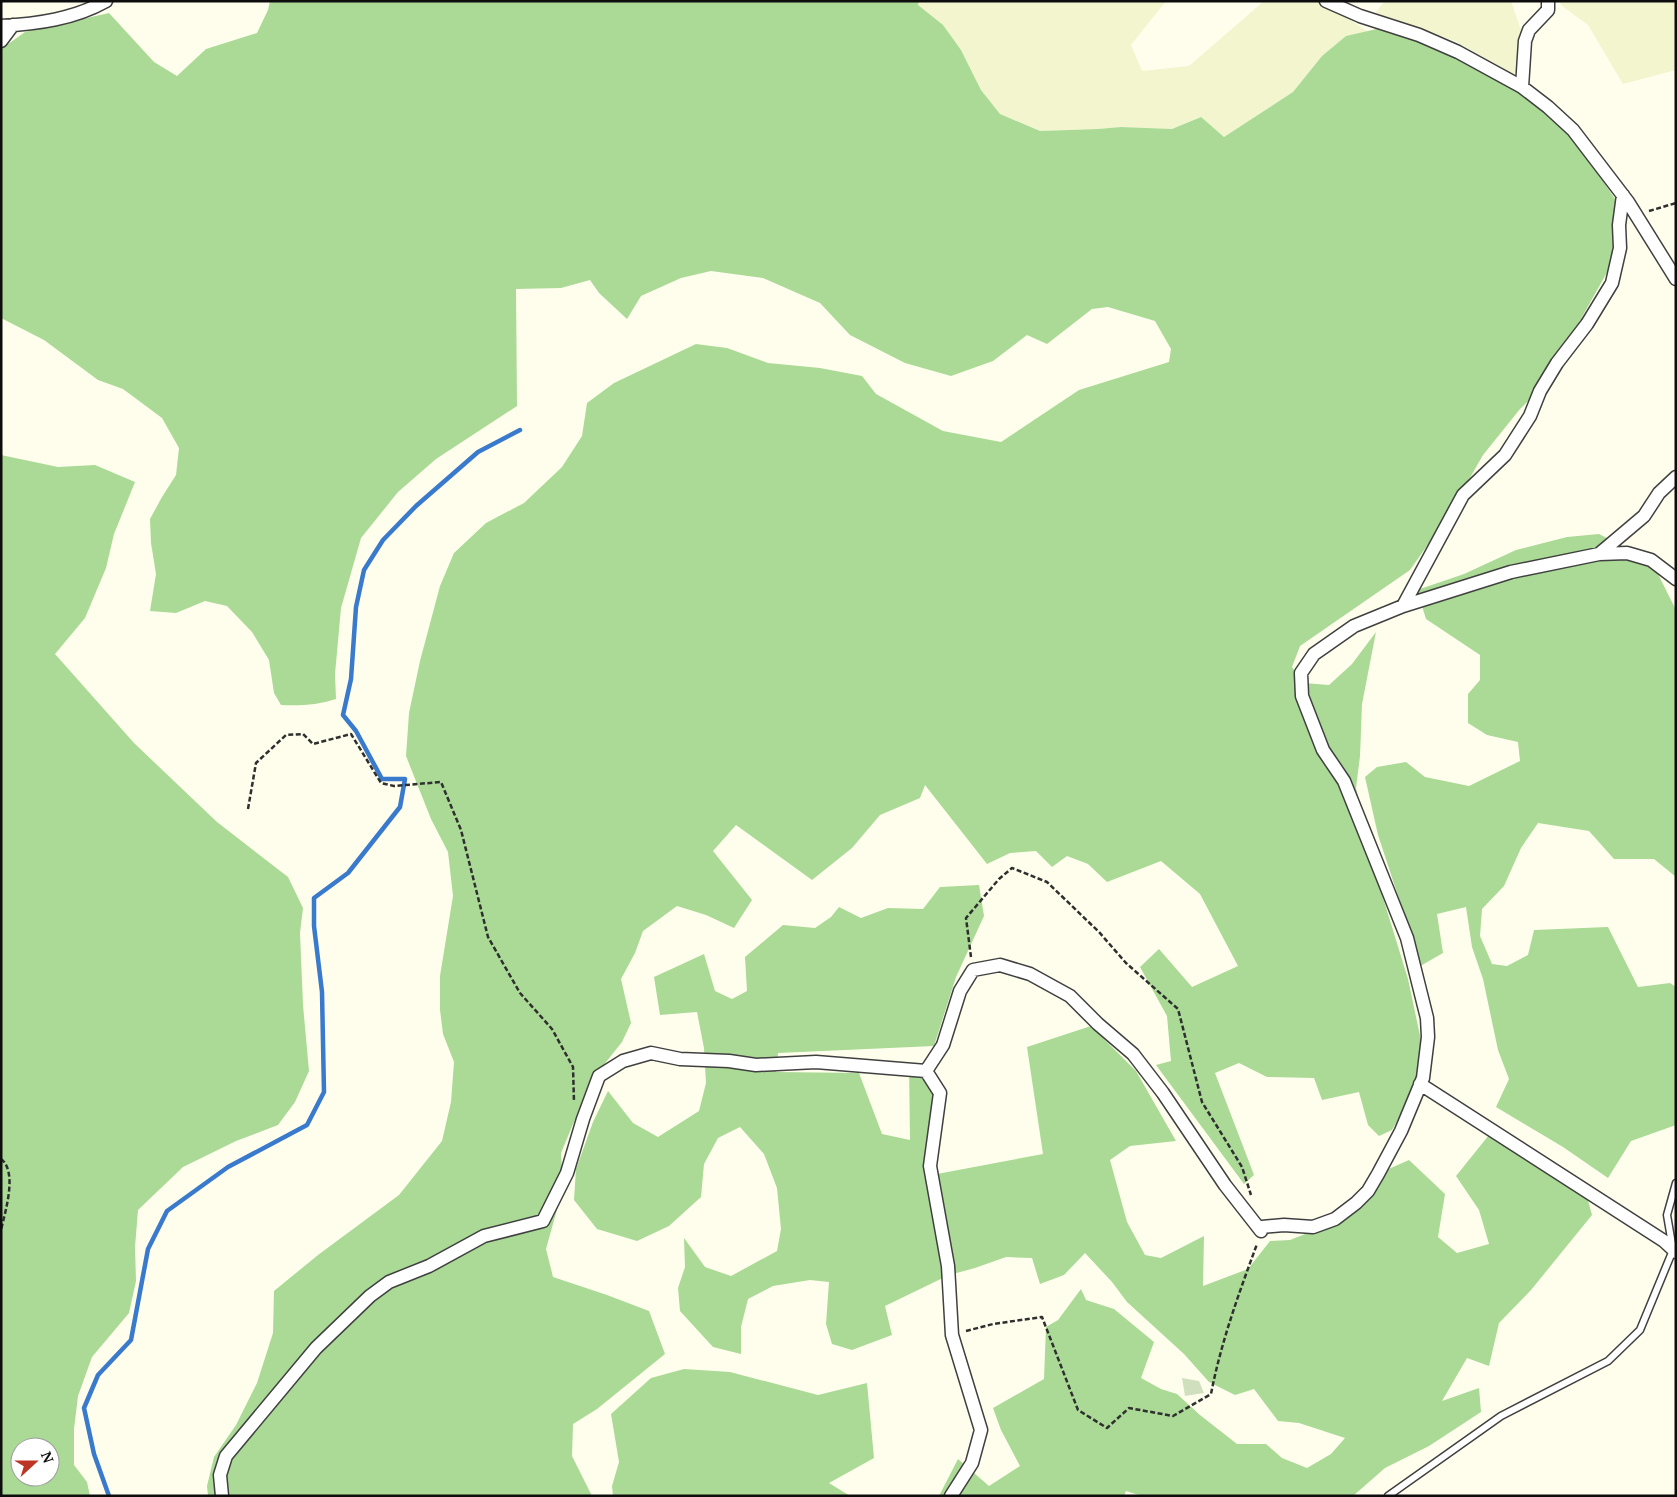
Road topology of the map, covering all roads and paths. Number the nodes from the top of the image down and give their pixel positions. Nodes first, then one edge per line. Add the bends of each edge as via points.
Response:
1 (106, 1) edge
2 (1326, 1) edge
3 (1548, 1) edge
4 (7, 26) edge
5 (1, 41) edge
6 (1522, 87) junction
7 (1623, 195) junction
8 (1676, 203) edge
9 (1637, 216) junction
10 (1676, 279) edge
11 (1676, 477) edge
12 (1599, 554) junction
13 (1676, 579) edge
14 (1403, 606) junction
15 (248, 810) dead end
16 (973, 970) junction
17 (926, 1071) junction
18 (1420, 1084) junction
19 (574, 1107) dead end
20 (1, 1160) edge
21 (1676, 1183) edge
22 (1253, 1202) dead end
23 (1, 1230) edge
24 (1261, 1230) junction
25 (1674, 1251) edge
26 (952, 1335) junction
27 (222, 1496) edge
28 (951, 1496) edge
29 (1388, 1496) edge

1 - 4 street via 77,14
2 - 6 street via 1458,52
3 - 6 street via 1548,10 1529,30 1525,41
4 - 5 street
6 - 7 street via 1573,130
7 - 9 street
7 - 14 street via 1620,248 1612,283 1557,363 1530,416 1505,455 1463,495
8 - 9 path
9 - 10 street
11 - 12 street via 1659,493 1644,516
12 - 13 street via 1627,552 1651,560
12 - 14 street via 1511,572
14 - 18 street via 1354,626 1314,654 1301,673 1302,696 1323,750 1344,781 1407,938 1427,1018 1428,1037
15 - 19 path via 256,763 286,735 303,734 313,744 351,734 381,783 394,786 442,782 461,830 488,937 520,993 552,1028 573,1067
16 - 17 street via 960,991 942,1045
16 - 22 path via 966,918 971,911 1012,868 1047,882 1126,963 1178,1010 1202,1102 1242,1167
16 - 24 street via 1000,965 1030,974 1070,996 1132,1054
17 - 26 street via 940,1093 930,1166 948,1266
17 - 27 street via 816,1062 756,1065 680,1059 651,1053 623,1061 599,1076 566,1172 543,1220 484,1236 429,1266 389,1282 370,1296 316,1348 226,1456 220,1475
18 - 24 street via 1378,1174 1356,1203 1335,1219 1312,1228 1284,1225 1262,1227
18 - 25 street
20 - 23 path via 5,1162 11,1180
21 - 25 lane via 1667,1215
24 - 26 path via 1217,1361 1212,1394 1173,1416 1129,1408 1107,1428 1078,1410 1042,1318 994,1324
25 - 29 lane via 1640,1330 1608,1361 1500,1416
26 - 28 street via 980,1430 972,1463

